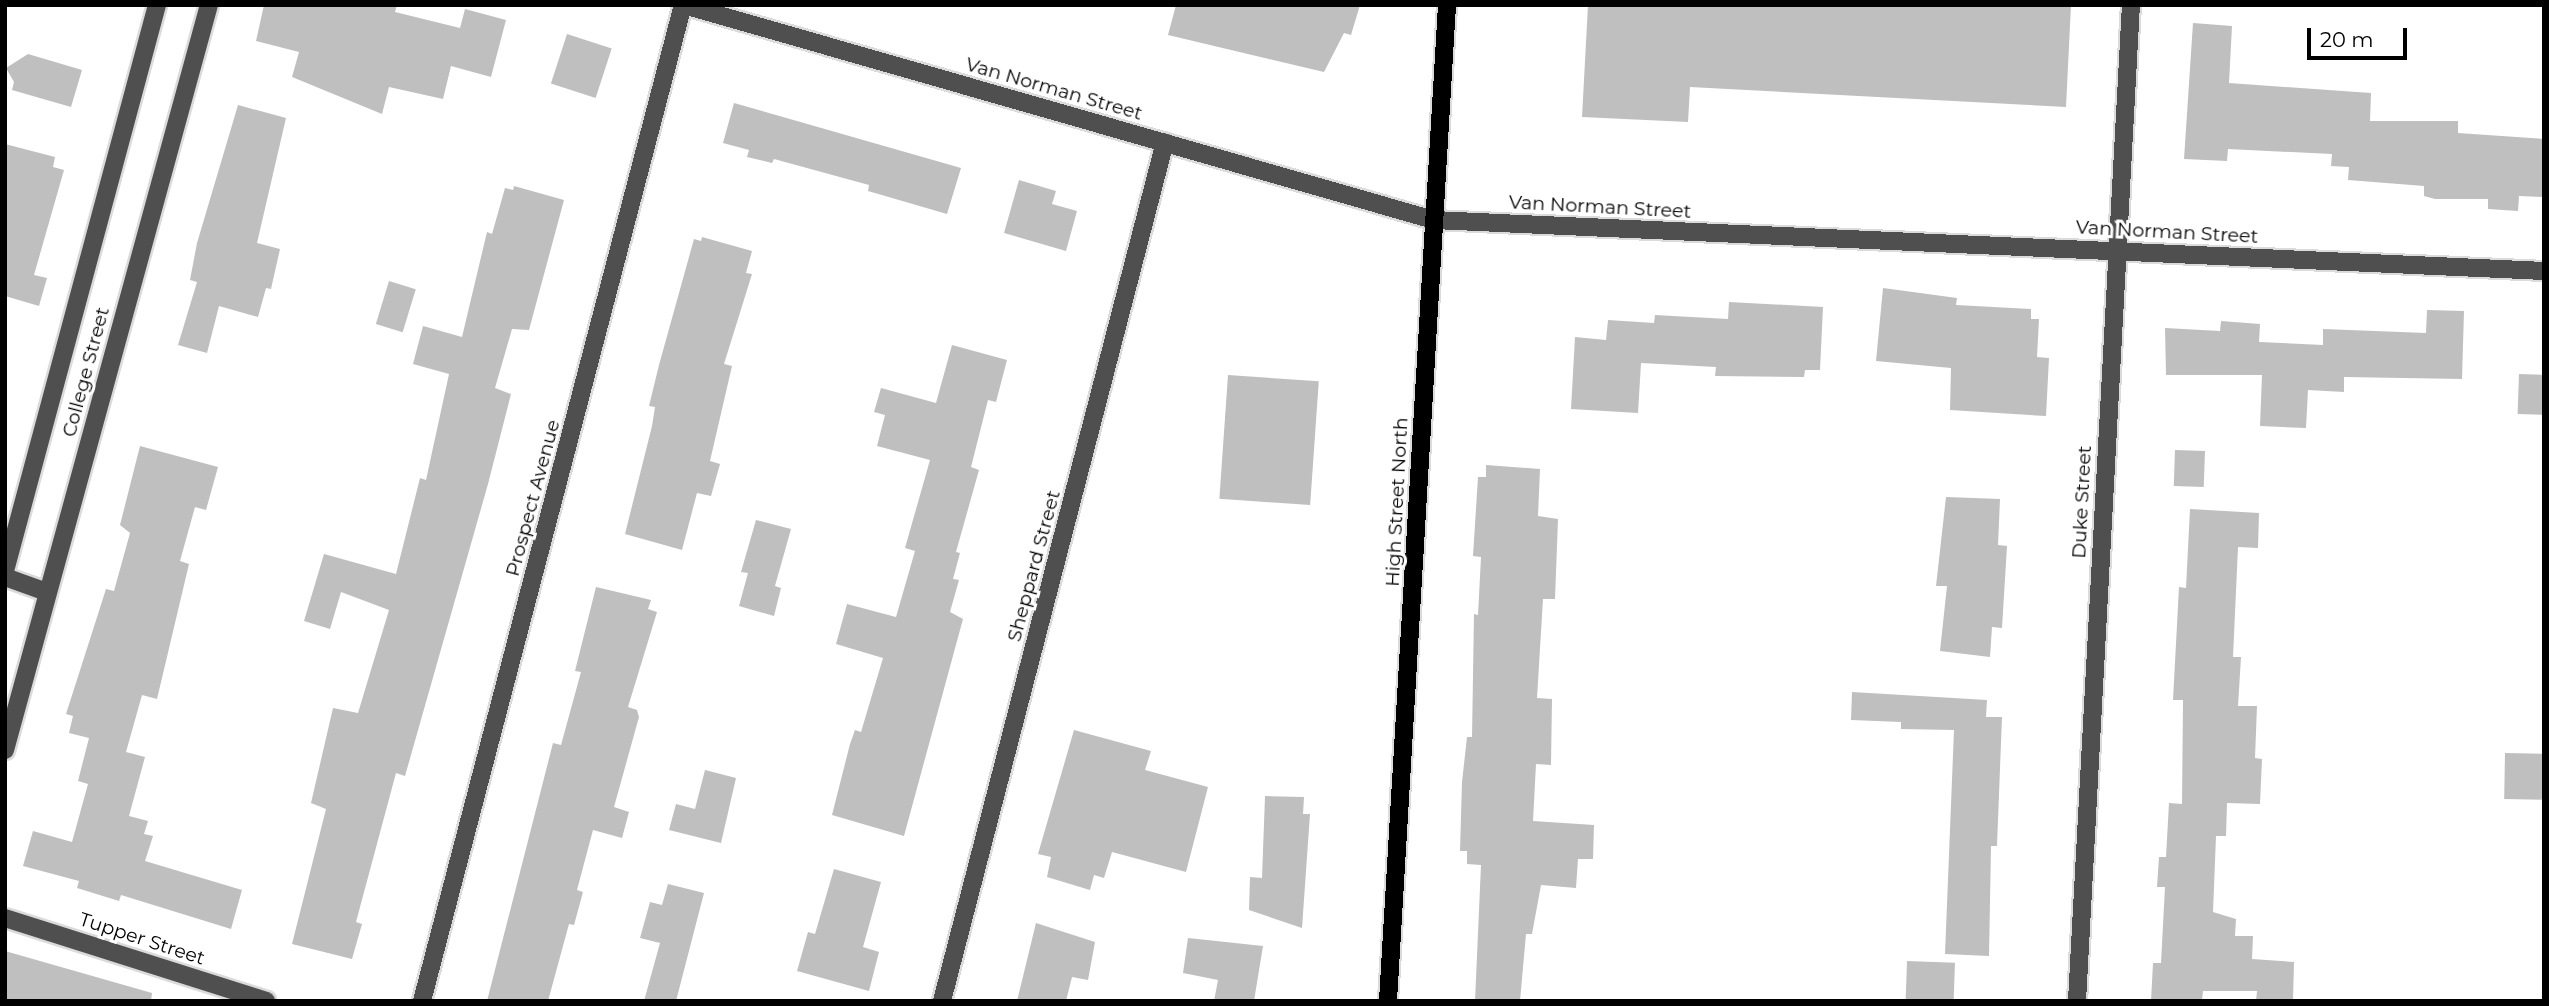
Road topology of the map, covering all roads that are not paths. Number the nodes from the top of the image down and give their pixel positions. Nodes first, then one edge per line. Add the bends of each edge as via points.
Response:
1 (158, 5) edge
2 (209, 5) edge
3 (684, 5) edge
4 (1447, 5) edge
5 (2131, 5) edge
6 (1166, 142) junction
7 (1434, 220) junction
8 (2116, 251) junction
9 (2544, 271) edge
10 (5, 571) edge
11 (5, 577) edge
12 (47, 592) junction
13 (5, 750) edge
14 (5, 918) edge
15 (266, 1001) edge
16 (422, 1001) edge
17 (942, 1001) edge
18 (1388, 1001) edge
19 (2077, 1001) edge

1 - 10 street, College Street
2 - 12 street, College Street
3 - 6 street, Van Norman Street
3 - 16 street, Prospect Avenue
4 - 7 main road, High Street North
5 - 8 street, Duke Street
6 - 7 street, Van Norman Street
6 - 17 street, Sheppard Street
7 - 8 street, Van Norman Street
7 - 18 main road, High Street North
8 - 9 street, Van Norman Street
8 - 19 street, Duke Street
11 - 12 street
12 - 13 street, College Street
14 - 15 street, Tupper Street

